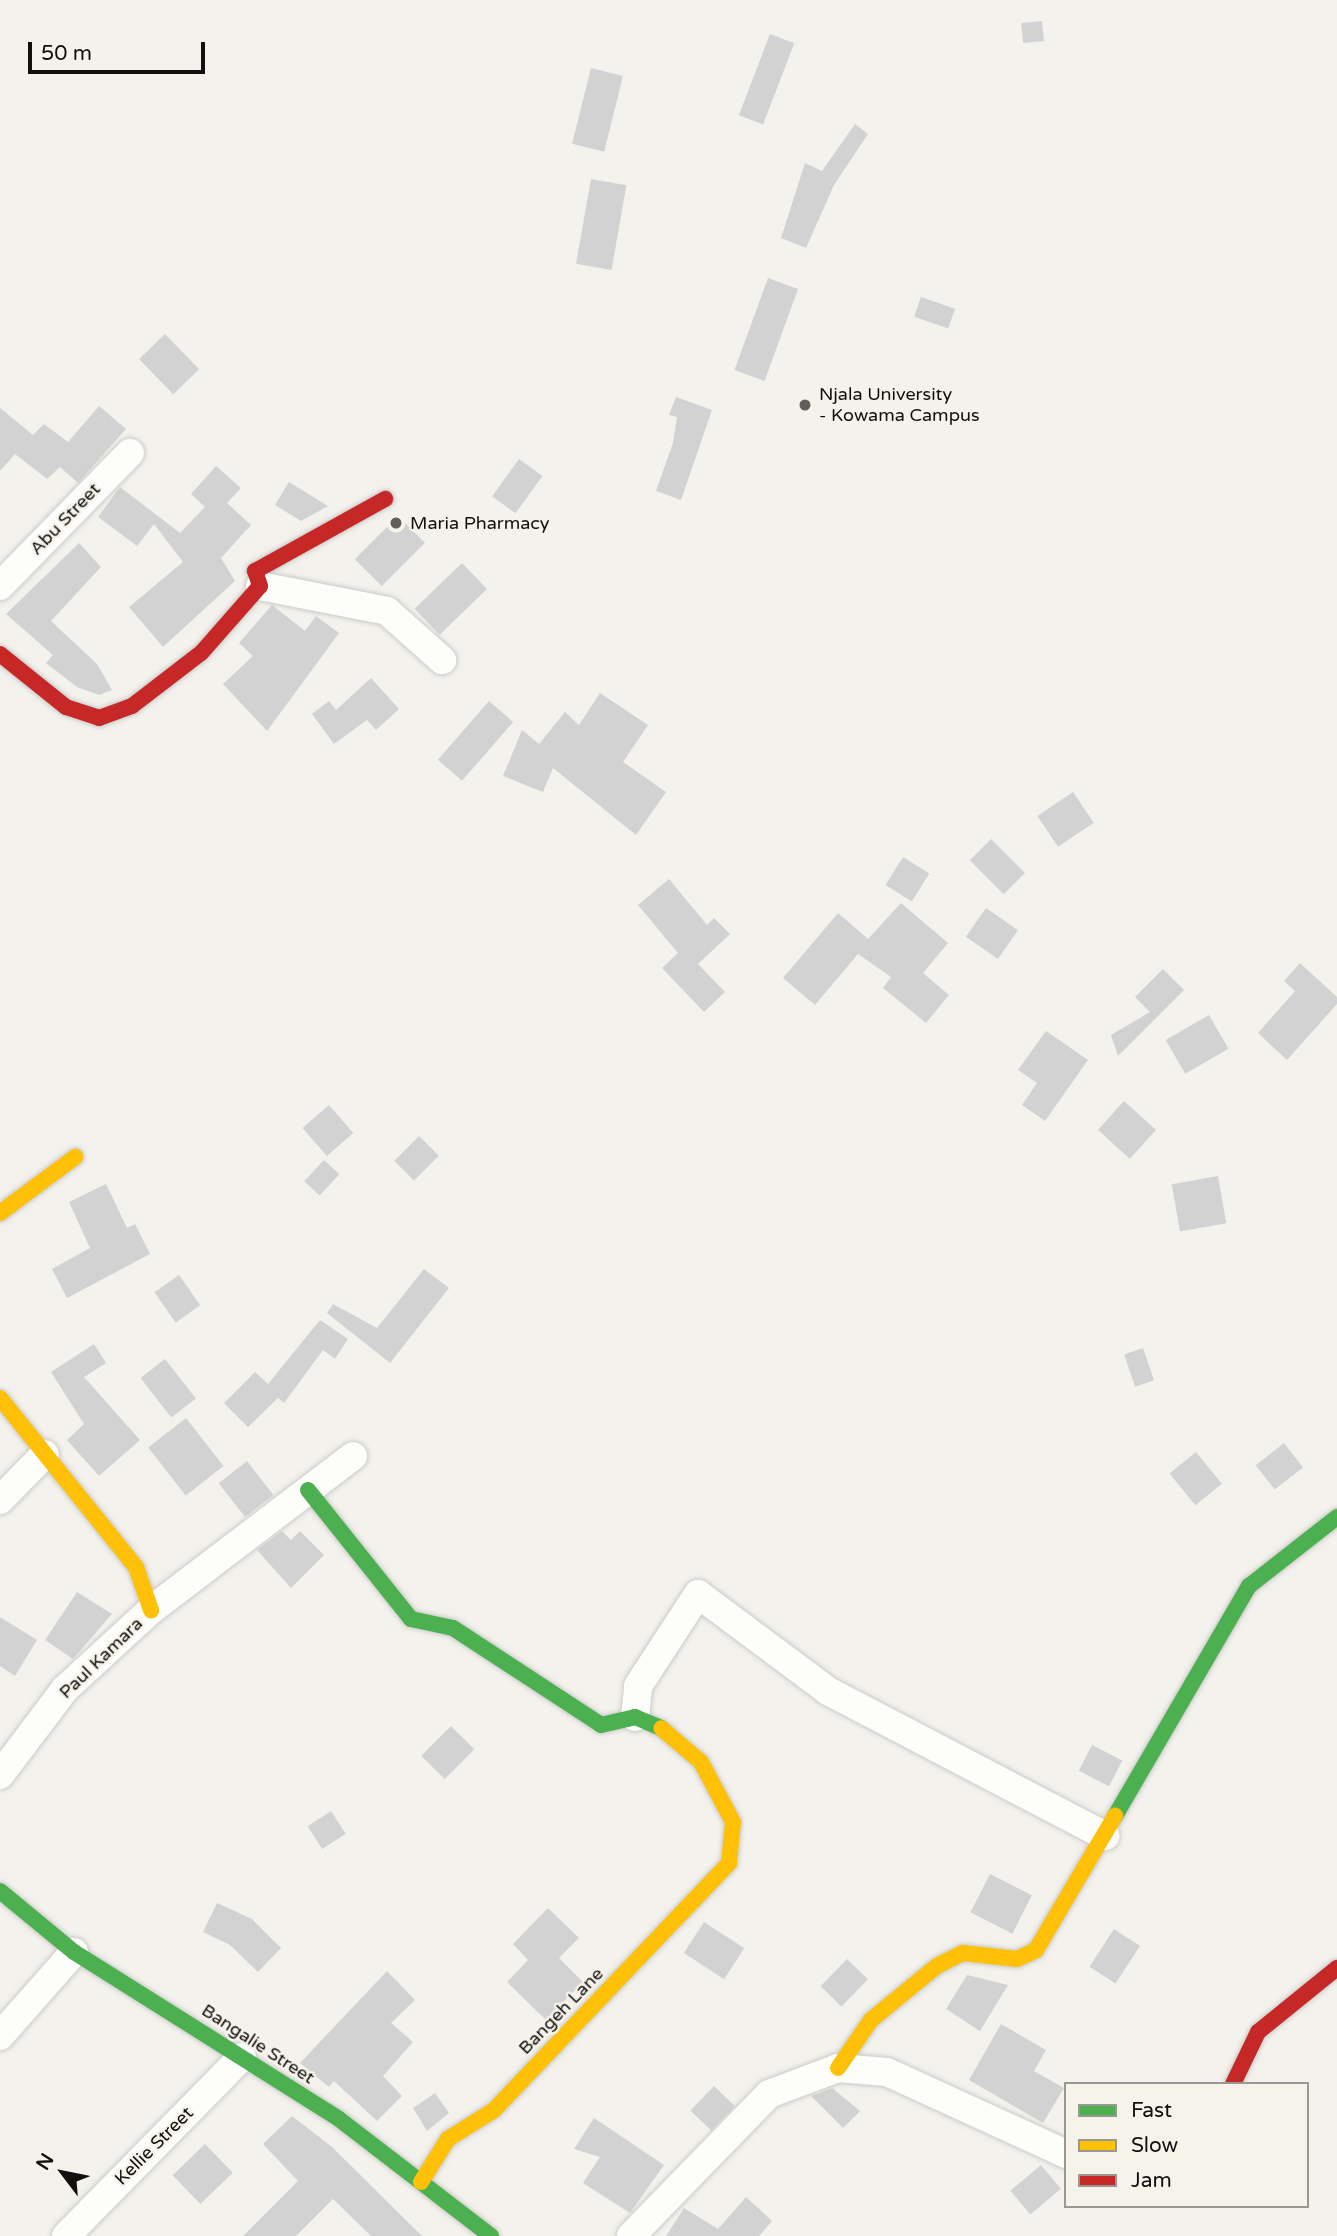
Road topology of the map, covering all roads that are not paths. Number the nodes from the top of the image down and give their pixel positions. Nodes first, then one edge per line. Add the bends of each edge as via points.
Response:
1 (130, 453) dead end
2 (385, 499) dead end
3 (258, 578) junction
4 (0, 586) edge
5 (0, 654) edge
6 (442, 660) dead end
7 (75, 1157) dead end
8 (0, 1213) edge
9 (0, 1398) edge
10 (45, 1454) junction
11 (353, 1456) dead end
12 (308, 1490) junction
13 (0, 1500) edge
14 (1337, 1517) edge
15 (151, 1610) junction
16 (635, 1717) junction
17 (0, 1775) edge
18 (1105, 1836) junction
19 (0, 1891) edge
20 (74, 1952) junction
21 (1337, 1968) edge
22 (0, 2036) edge
23 (242, 2057) junction
24 (838, 2068) junction
25 (1234, 2082) edge
26 (1064, 2153) edge
27 (421, 2182) junction
28 (66, 2236) edge
29 (491, 2236) edge
30 (631, 2236) edge

1 - 4 street, Abu Street
2 - 3 street
3 - 5 street via 202,652 132,706 99,718 66,708
3 - 6 street via 387,611
7 - 8 street
9 - 10 street
10 - 13 street
10 - 15 street via 136,1567
11 - 12 street, Paul Kamara
12 - 15 street, Paul Kamara
12 - 16 street via 411,1619 453,1628 601,1725
14 - 18 street via 1249,1586
15 - 17 street, Paul Kamara via 65,1689
16 - 18 street via 638,1686 698,1594 828,1691
16 - 27 street, Bangeh Lane via 655,1723 701,1762 733,1822 729,1863 494,2110 448,2139
18 - 24 street via 1036,1950 1017,1959 963,1953 937,1966 871,2020
19 - 20 street, Bangalie Street
20 - 22 street
20 - 23 street, Bangalie Street
21 - 25 street via 1258,2032
23 - 27 street, Bangalie Street
23 - 28 street, Kellie Street
24 - 26 street via 887,2072
24 - 30 street via 769,2094
27 - 29 street, Bangalie Street

